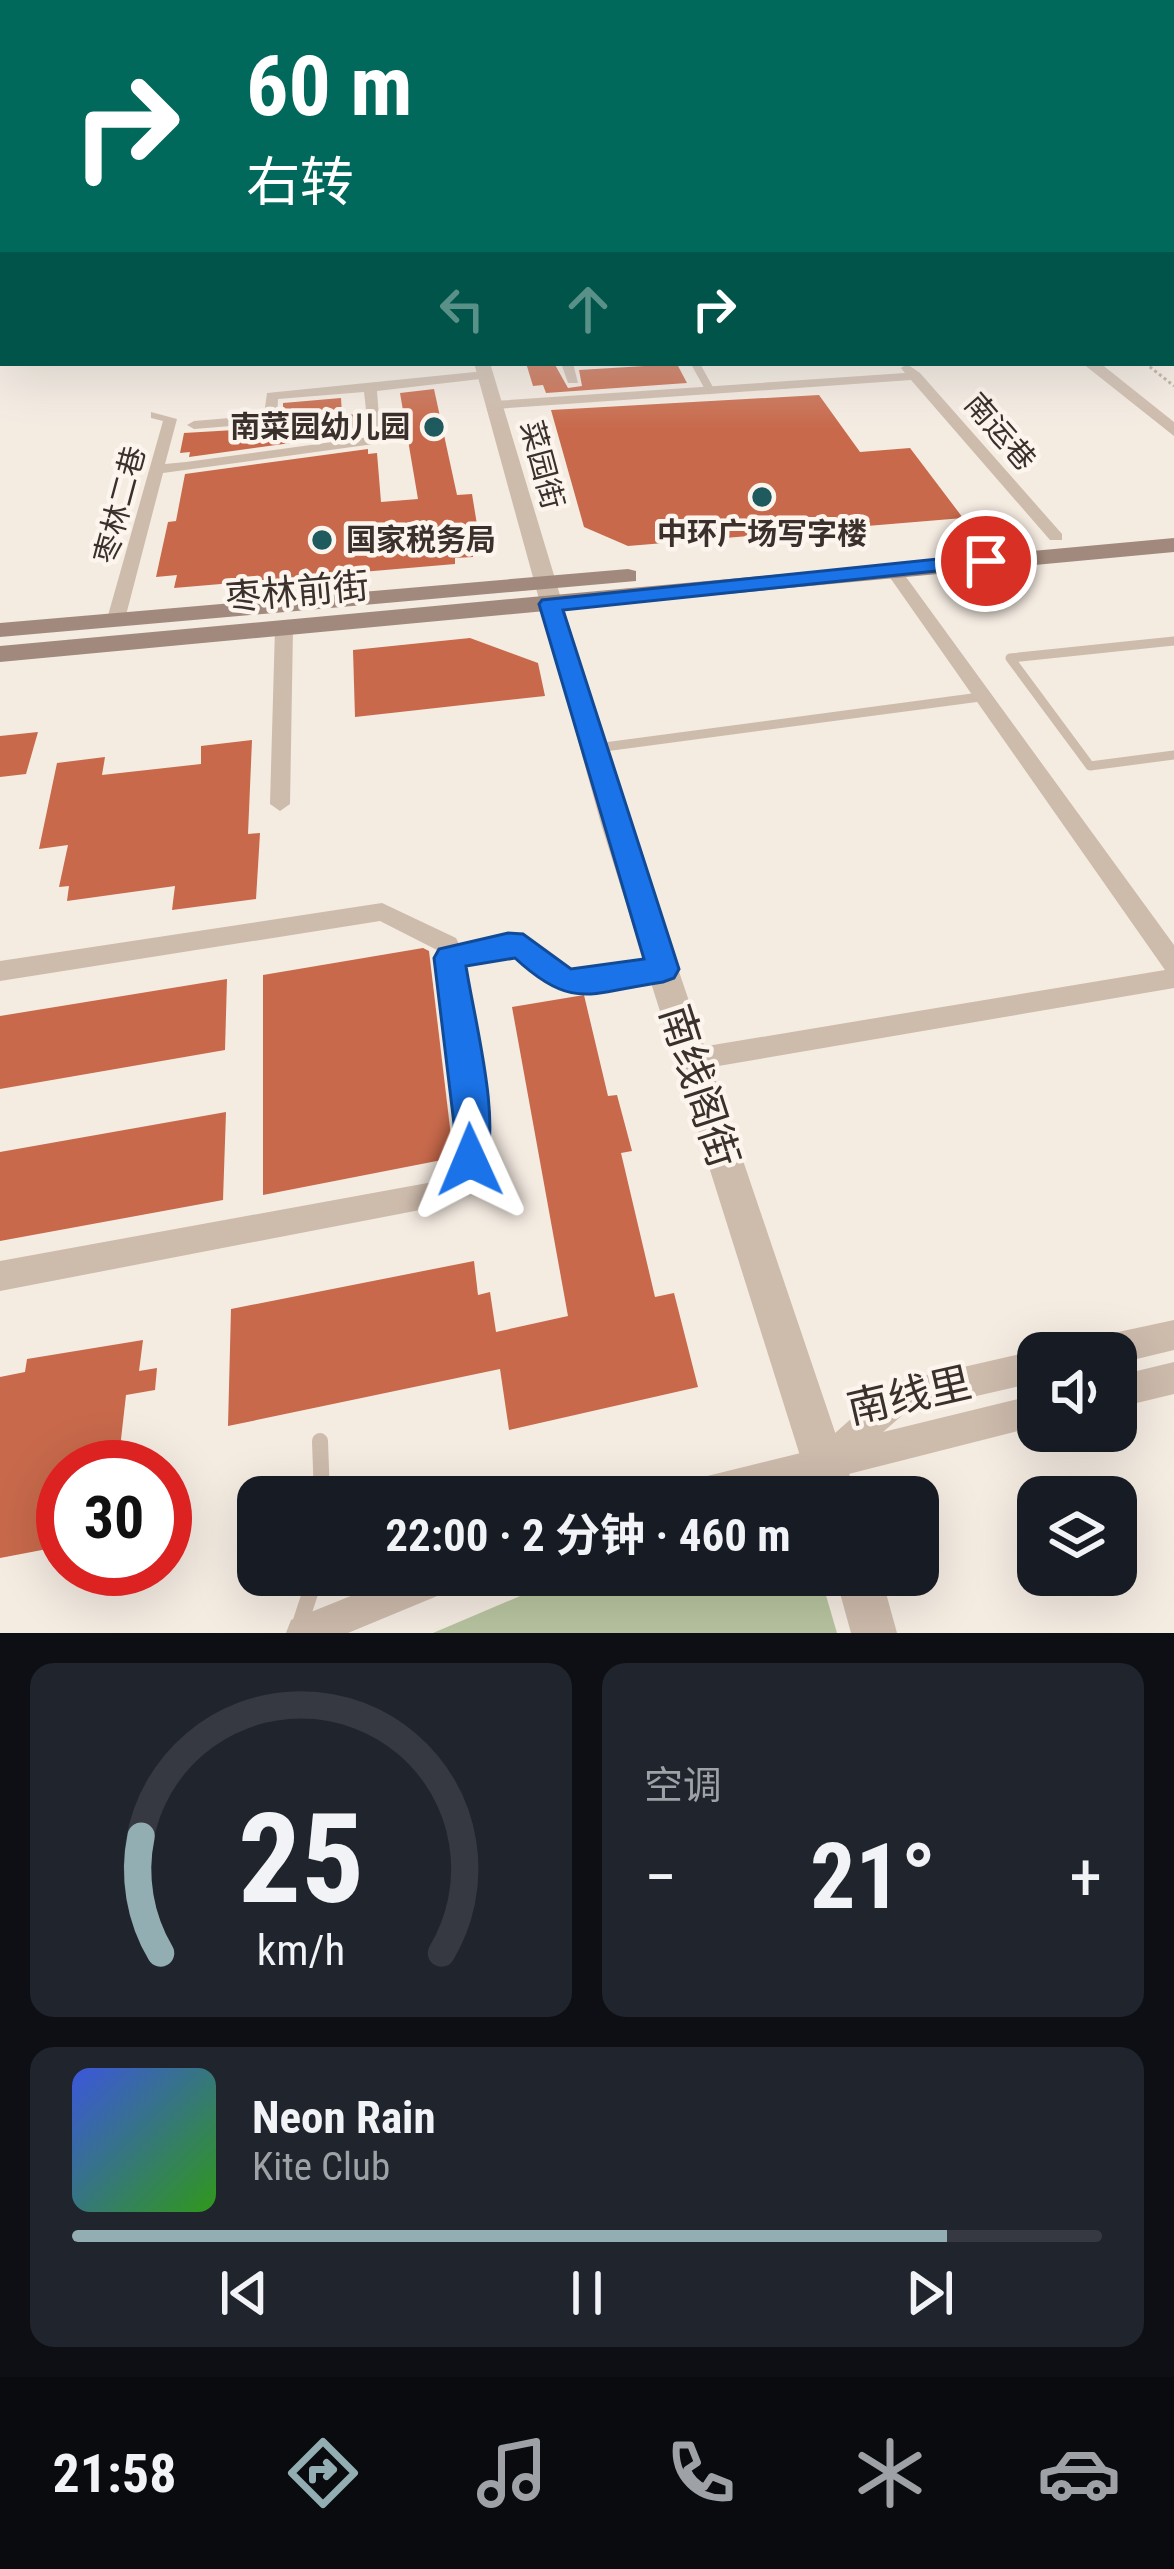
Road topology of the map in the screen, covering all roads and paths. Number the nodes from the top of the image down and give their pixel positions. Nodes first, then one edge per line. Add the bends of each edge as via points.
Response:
1 (568, 366) edge
2 (697, 366) edge
3 (905, 366) edge
4 (1094, 366) edge
5 (1105, 366) edge
6 (1148, 366) edge
7 (483, 369) edge
8 (916, 376) junction
9 (573, 380) dead end
10 (1174, 386) edge
11 (370, 388) junction
12 (710, 390) junction
13 (495, 405) junction
14 (156, 416) dead end
15 (1174, 421) edge
16 (194, 425) dead end
17 (1174, 430) edge
18 (159, 469) junction
19 (1174, 528) edge
20 (1056, 537) junction
21 (1174, 545) edge
22 (892, 568) junction
23 (547, 594) junction
24 (116, 619) junction
25 (284, 628) junction
26 (0, 630) edge
27 (1173, 643) edge
28 (0, 654) edge
29 (980, 697) junction
30 (593, 748) junction
31 (1174, 754) edge
32 (280, 804) dead end
33 (449, 958) junction
34 (1174, 963) edge
35 (663, 969) junction
36 (0, 971) edge
37 (1174, 978) edge
38 (689, 1060) junction
39 (0, 1276) edge
40 (1174, 1335) edge
41 (1137, 1343) edge
42 (1017, 1371) edge
43 (1174, 1378) edge
44 (1137, 1387) edge
45 (1017, 1415) edge
46 (320, 1441) dead end
47 (825, 1461) junction
48 (321, 1476) edge
49 (769, 1476) edge
50 (829, 1476) edge
51 (310, 1596) edge
52 (394, 1596) edge
53 (864, 1596) edge
54 (300, 1633) edge
55 (874, 1633) edge

1 - 9 street
2 - 12 lane
3 - 8 street, 南运巷
4 - 17 street
5 - 15 street
6 - 10 path
7 - 11 street
7 - 13 street, 菜园街
8 - 12 street
8 - 20 street, 南运巷
11 - 16 street via 272,396 270,418
11 - 18 street via 376,440
12 - 13 street
13 - 23 street, 菜园街
14 - 18 street, 枣林二巷 via 170,419
18 - 24 street, 枣林二巷
19 - 20 main road, 枣林前街
20 - 23 main road, 枣林前街
21 - 22 main road, 枣林前街
22 - 23 main road, 枣林前街
22 - 29 street
23 - 24 main road, 枣林前街
23 - 25 main road, 枣林前街
23 - 30 street, 南线阁街
24 - 26 main road, 枣林前街
25 - 28 main road, 枣林前街
25 - 32 street
27 - 31 lane via 1010,658 1090,766
29 - 30 lane
29 - 34 street
30 - 35 street, 南线阁街
33 - 35 street via 523,946 569,982
33 - 36 street via 448,945 382,912
33 - 39 street via 472,1124 470,1160 441,1194
35 - 38 street, 南线阁街
37 - 38 street
38 - 47 street, 南线阁街
40 - 41 street
42 - 47 street, 南线里 via 898,1398
43 - 44 street
45 - 47 street, 南线里
46 - 48 lane
47 - 49 street
47 - 50 street, 南线阁街
51 - 54 lane
52 - 54 street
53 - 55 street

